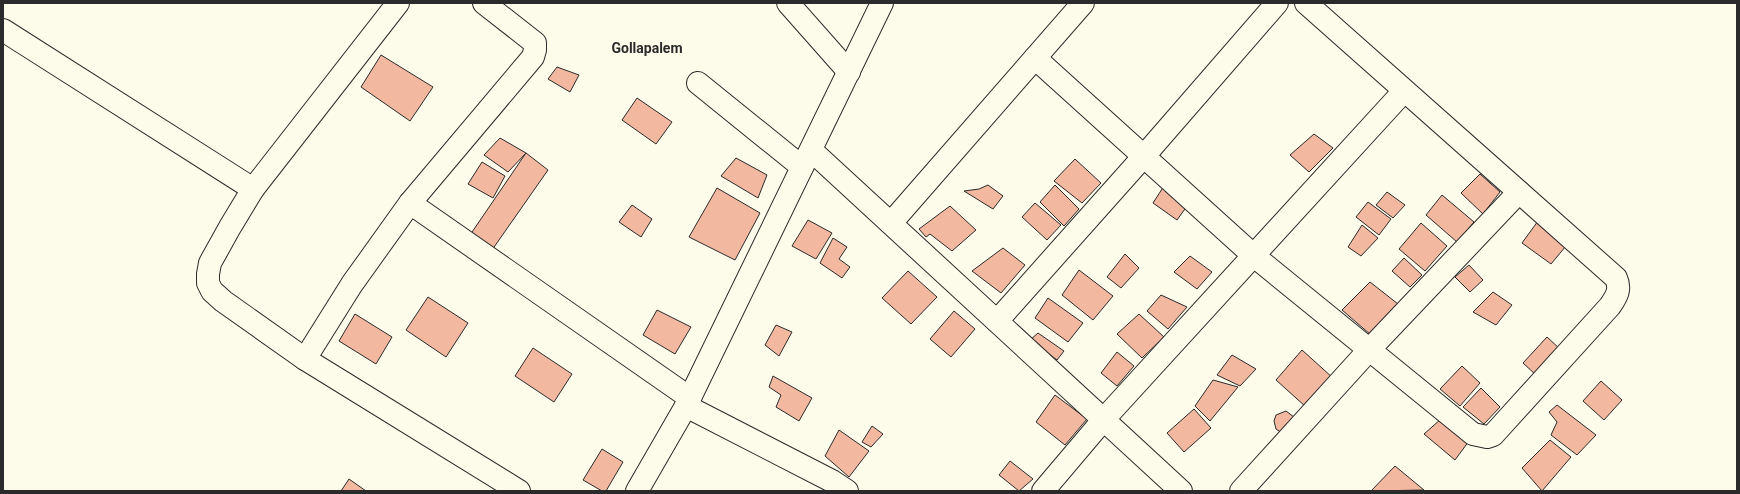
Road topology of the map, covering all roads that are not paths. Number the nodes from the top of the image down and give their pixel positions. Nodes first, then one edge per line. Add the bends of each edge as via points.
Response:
1 (398, 3) edge
2 (484, 3) edge
3 (788, 3) edge
4 (882, 3) edge
5 (1083, 3) edge
6 (1277, 3) edge
7 (1306, 3) edge
8 (3, 30) edge
9 (1035, 58) junction
10 (849, 72) junction
11 (698, 84) dead end
12 (1404, 91) junction
13 (1144, 156) junction
14 (807, 158) junction
15 (253, 189) junction
16 (1519, 192) junction
17 (410, 203) junction
18 (891, 224) junction
19 (1254, 256) junction
20 (997, 321) junction
21 (1370, 350) junction
22 (305, 359) junction
23 (688, 402) junction
24 (1104, 419) junction
25 (518, 491) edge
26 (637, 491) edge
27 (847, 491) edge
28 (1043, 491) edge
29 (1181, 491) edge
30 (1241, 491) edge

1 - 15 street
2 - 17 street via 535,43 536,50 533,57
3 - 10 street
4 - 10 street
5 - 9 street
6 - 13 street
7 - 12 street
8 - 15 street
9 - 13 street
9 - 18 street
10 - 14 street
11 - 14 street
12 - 16 street
12 - 19 street
13 - 19 street
13 - 20 street
14 - 18 street
14 - 23 street
15 - 22 street via 210,263 208,283 223,302
16 - 21 street
16 - 21 street via 1616,278 1619,285 1618,293 1610,306 1497,432 1487,437 1473,434
17 - 22 street via 352,284
17 - 23 street
18 - 20 street
19 - 21 street
19 - 24 street
20 - 24 street
21 - 30 street
22 - 25 street
23 - 26 street
23 - 27 street
24 - 28 street
24 - 29 street

